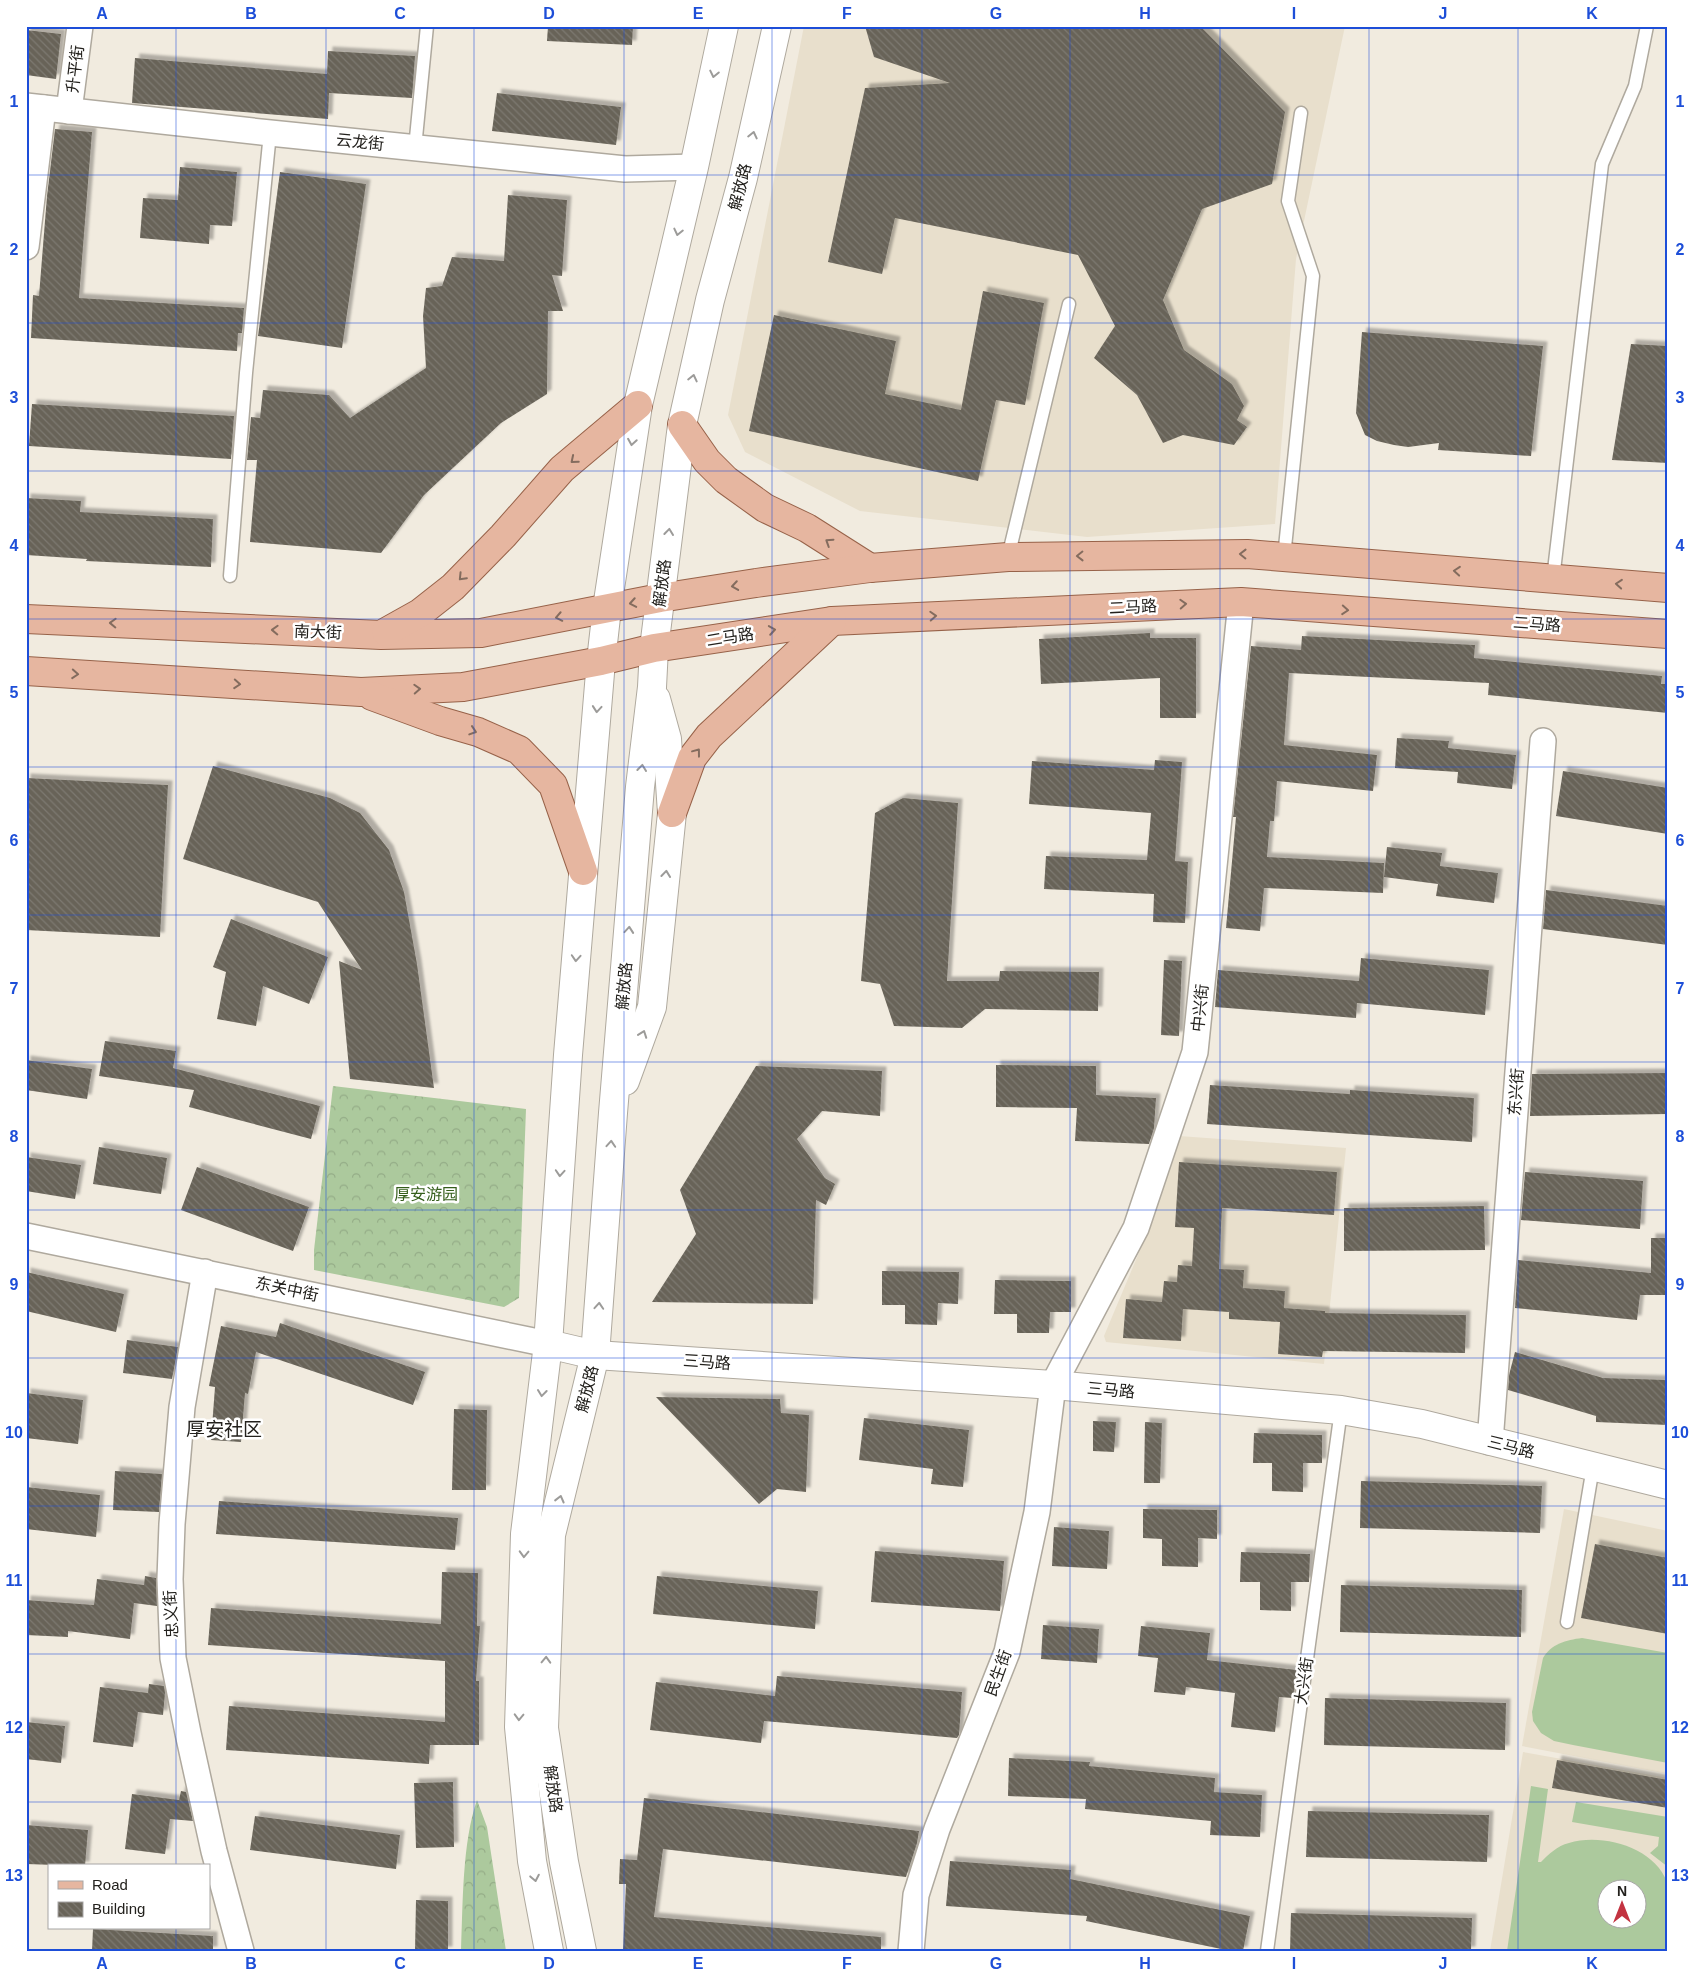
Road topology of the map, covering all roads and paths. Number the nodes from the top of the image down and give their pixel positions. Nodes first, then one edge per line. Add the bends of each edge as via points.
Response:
1 (80, 26) edge
2 (427, 26) edge
3 (724, 26) edge
4 (777, 26) edge
5 (1647, 26) edge
6 (34, 107) edge
7 (69, 111) junction
8 (1301, 113) dead end
9 (270, 133) junction
10 (414, 148) junction
11 (694, 167) junction
12 (26, 247) edge
13 (1069, 304) dead end
14 (638, 405) junction
15 (682, 425) junction
16 (1008, 557) junction
17 (1284, 557) junction
18 (870, 568) junction
19 (230, 576) dead end
20 (1553, 579) junction
21 (1668, 588) edge
22 (660, 598) junction
23 (1241, 602) junction
24 (606, 608) junction
25 (26, 619) edge
26 (832, 621) junction
27 (381, 634) junction
28 (1668, 634) edge
29 (654, 648) junction
30 (601, 661) junction
31 (26, 671) edge
32 (652, 687) junction
33 (361, 692) junction
34 (1543, 742) dead end
35 (672, 812) junction
36 (583, 871) junction
37 (613, 1113) junction
38 (26, 1236) edge
39 (205, 1272) junction
40 (548, 1344) junction
41 (595, 1355) junction
42 (1053, 1385) junction
43 (1341, 1410) junction
44 (1490, 1442) junction
45 (1593, 1467) junction
46 (1668, 1485) edge
47 (1567, 1622) dead end
48 (241, 1951) edge
49 (549, 1951) edge
50 (582, 1951) edge
51 (911, 1951) edge
52 (1267, 1951) edge

1 - 7 street, 升平街
2 - 10 lane
3 -> 11 main road, 解放路
15 -> 4 main road, 解放路
5 - 20 lane via 1635,86 1602,164
6 - 7 street, 云龙街
6 - 12 street
7 - 9 street, 云龙街
8 - 17 lane via 1288,201 1313,276
9 - 10 street, 云龙街
9 - 19 lane
10 - 11 street, 云龙街 via 625,169
11 -> 14 main road, 解放路
13 - 16 lane
14 -> 24 main road, 解放路
14 -> 27 main road via 562,469 453,587 420,613
18 -> 15 main road via 807,528 765,508 726,480 707,461
22 -> 15 main road, 解放路
17 -> 16 main road via 1247,554
16 - 18 main road
20 -> 17 main road
18 -> 22 main road
21 -> 20 main road
22 -> 24 main road
22 - 29 main road, 解放路
26 -> 23 main road, 二马路
23 -> 28 main road, 二马路
23 - 42 street, 中兴街 via 1196,1052 1136,1228
24 -> 27 main road, 南大街 via 481,633
24 - 30 main road, 解放路
27 -> 25 main road, 南大街
29 -> 26 main road, 二马路
35 -> 26 main road via 692,758 709,736
29 - 30 main road, 二马路
29 - 32 main road, 解放路
33 -> 30 main road via 463,687
30 -> 36 main road, 解放路
31 -> 33 main road
32 - 35 main road via 667,739
37 -> 32 main road, 解放路 via 640,787
33 -> 36 main road via 440,722 478,732 519,750 553,784
34 - 44 street, 东兴街
37 -> 35 main road via 652,1007
36 -> 40 main road, 解放路
41 -> 37 main road, 解放路
38 - 39 street, 东关中街
39 - 40 street, 东关中街
39 - 48 street, 忠义街 via 182,1407 173,1514 170,1579 174,1658 212,1842
40 - 41 main road, 三马路
40 -> 49 main road, 解放路 via 525,1534 519,1727 532,1861
41 - 42 main road, 三马路
50 -> 41 main road, 解放路 via 564,1862 544,1728 550,1535
42 - 43 main road, 三马路
42 - 51 street, 民生街 via 1038,1512 1007,1652 937,1829 916,1895
43 - 44 main road, 三马路 via 1422,1424
43 - 52 lane, 大兴街
44 - 45 main road, 三马路
45 - 46 main road, 三马路
45 - 47 lane

